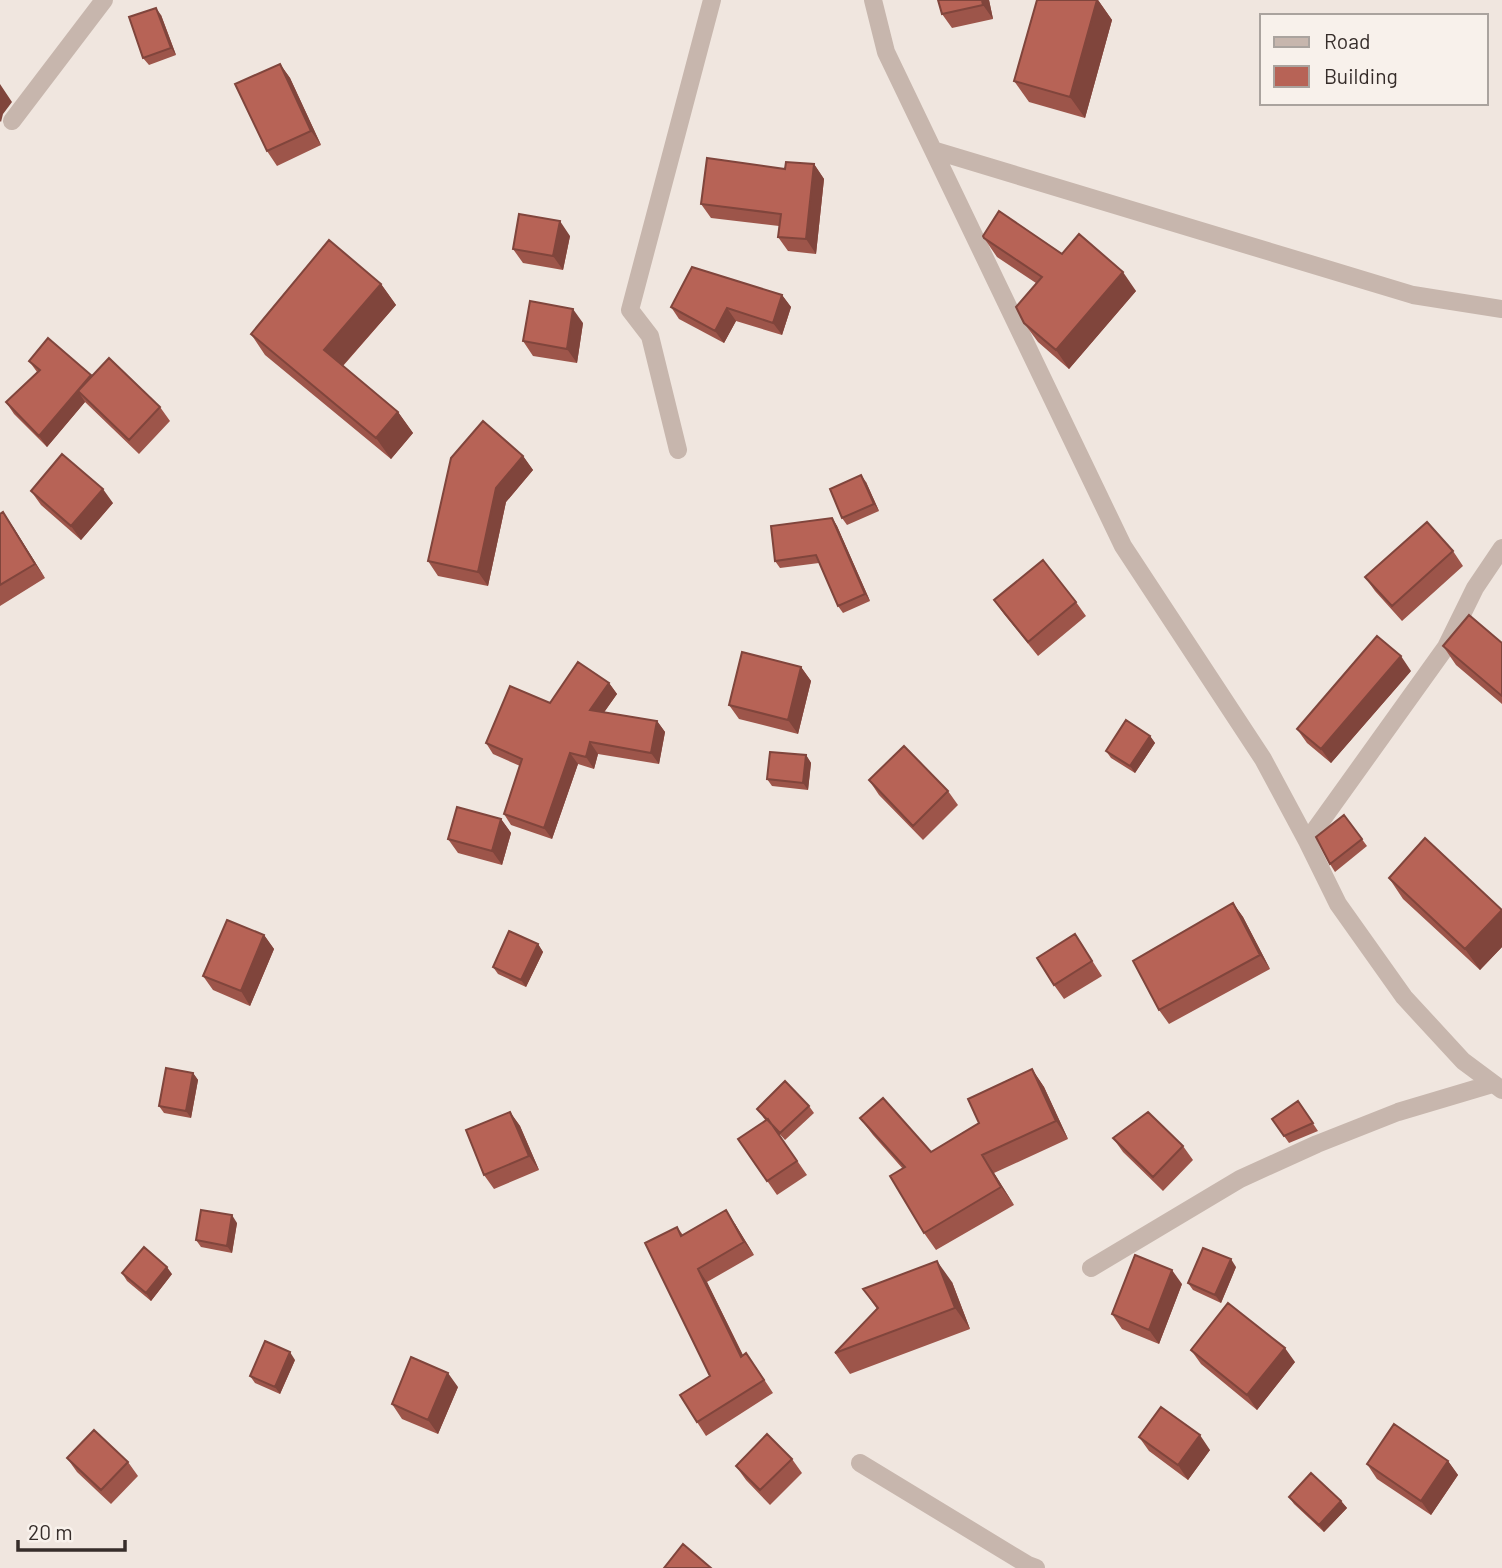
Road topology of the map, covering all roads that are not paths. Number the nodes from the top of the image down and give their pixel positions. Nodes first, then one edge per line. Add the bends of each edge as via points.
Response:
1 (104, 0) edge
2 (712, 0) edge
3 (873, 0) edge
4 (12, 121) dead end
5 (933, 150) junction
6 (1502, 309) edge
7 (678, 450) dead end
8 (1502, 548) edge
9 (1307, 841) junction
10 (1497, 1087) edge
11 (1091, 1268) dead end
12 (860, 1463) dead end
13 (1036, 1568) edge

1 - 4 street
2 - 7 street via 630,310 649,336
3 - 5 street via 886,52
5 - 6 street via 1413,295
5 - 9 street via 1123,546 1263,759
8 - 9 street via 1475,588 1446,647
9 - 10 street via 1338,904 1404,997 1463,1061
10 - 11 street via 1398,1112 1317,1144 1251,1174
12 - 13 street

